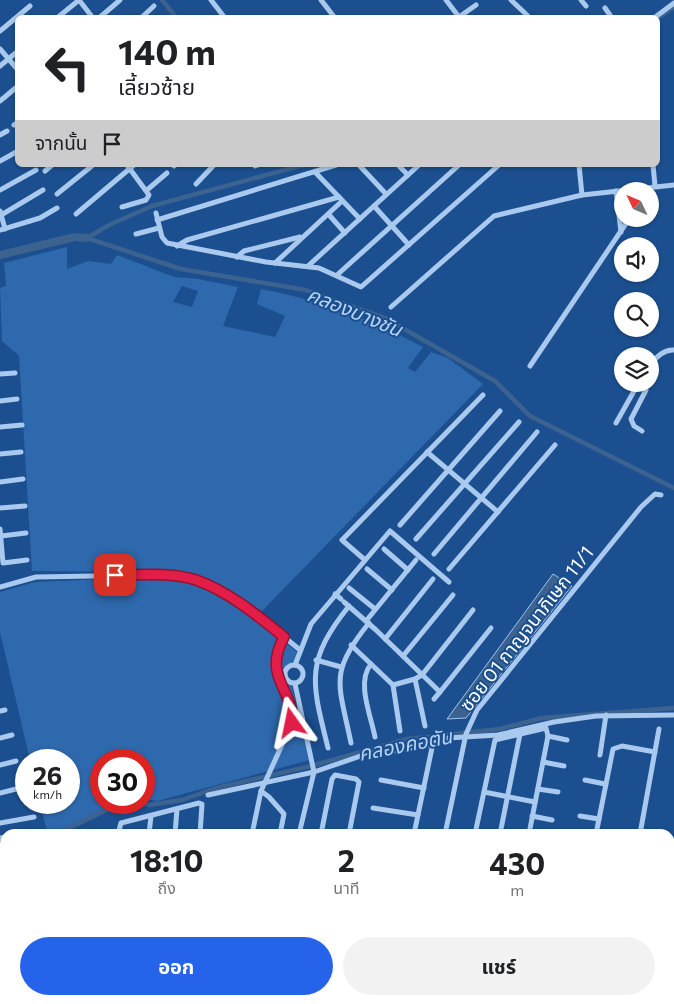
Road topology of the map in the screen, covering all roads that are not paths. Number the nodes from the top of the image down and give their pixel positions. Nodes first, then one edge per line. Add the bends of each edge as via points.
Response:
1 (79, 0) edge
2 (120, 0) edge
3 (211, 0) edge
4 (321, 0) edge
5 (446, 0) edge
6 (511, 0) edge
7 (581, 0) edge
8 (674, 4) edge
9 (476, 5) dead end
10 (30, 6) dead end
11 (154, 6) dead end
12 (586, 6) dead end
13 (605, 8) dead end
14 (19, 15) edge
15 (61, 15) edge
16 (91, 15) edge
17 (102, 15) edge
18 (144, 15) edge
19 (223, 15) edge
20 (333, 15) edge
21 (458, 15) edge
22 (463, 15) edge
23 (527, 15) edge
24 (610, 15) edge
25 (658, 15) edge
26 (15, 18) edge
27 (0, 31) edge
28 (0, 49) edge
29 (15, 53) edge
30 (8, 59) junction
31 (0, 66) edge
32 (15, 67) edge
33 (15, 88) edge
34 (0, 101) edge
35 (7, 130) dead end
36 (0, 135) edge
37 (15, 153) edge
38 (0, 161) edge
39 (50, 167) edge
40 (91, 167) edge
41 (129, 167) edge
42 (131, 167) edge
43 (212, 167) edge
44 (331, 167) edge
45 (361, 167) edge
46 (400, 167) edge
47 (417, 167) edge
48 (457, 167) edge
49 (497, 167) edge
50 (579, 167) edge
51 (653, 167) edge
52 (36, 170) dead end
53 (45, 171) dead end
54 (315, 172) junction
55 (167, 173) dead end
56 (408, 175) junction
57 (655, 182) edge
58 (196, 184) dead end
59 (674, 185) edge
60 (659, 186) edge
61 (0, 190) edge
62 (43, 190) dead end
63 (147, 190) junction
64 (614, 191) edge
65 (57, 194) dead end
66 (386, 194) junction
67 (582, 195) junction
68 (340, 199) junction
69 (374, 206) junction
70 (122, 207) dead end
71 (57, 208) dead end
72 (1, 213) edge
73 (76, 214) dead end
74 (330, 216) dead end
75 (360, 219) junction
76 (392, 226) junction
77 (159, 228) junction
78 (621, 228) edge
79 (623, 228) edge
80 (3, 230) edge
81 (621, 232) junction
82 (345, 233) junction
83 (136, 234) dead end
84 (301, 237) junction
85 (409, 245) junction
86 (177, 246) junction
87 (237, 257) junction
88 (275, 262) junction
89 (308, 266) junction
90 (337, 275) junction
91 (391, 307) dead end
92 (674, 350) edge
93 (659, 355) edge
94 (530, 366) dead end
95 (15, 373) dead end
96 (0, 374) edge
97 (633, 392) edge
98 (645, 392) edge
99 (483, 395) dead end
100 (17, 399) dead end
101 (0, 401) edge
102 (500, 410) dead end
103 (519, 422) dead end
104 (616, 423) dead end
105 (22, 425) dead end
106 (0, 427) edge
107 (642, 431) dead end
108 (537, 432) dead end
109 (555, 445) dead end
110 (21, 452) dead end
111 (427, 452) junction
112 (0, 454) edge
113 (448, 470) junction
114 (23, 480) dead end
115 (0, 482) edge
116 (464, 484) junction
117 (661, 495) dead end
118 (481, 498) junction
119 (25, 506) dead end
120 (0, 508) edge
121 (498, 512) junction
122 (400, 525) dead end
123 (0, 530) edge
124 (26, 533) dead end
125 (1, 536) edge
126 (416, 539) dead end
127 (384, 549) dead end
128 (434, 554) dead end
129 (28, 560) dead end
130 (365, 560) junction
131 (416, 560) dead end
132 (367, 569) dead end
133 (449, 569) dead end
134 (408, 570) junction
135 (434, 579) dead end
136 (449, 582) dead end
137 (0, 587) edge
138 (349, 588) dead end
139 (392, 590) junction
140 (335, 594) junction
141 (453, 595) dead end
142 (349, 606) junction
143 (375, 609) junction
144 (473, 610) dead end
145 (367, 622) junction
146 (491, 628) dead end
147 (284, 637) junction
148 (386, 639) junction
149 (351, 644) junction
150 (300, 650) junction
151 (404, 656) junction
152 (316, 660) junction
153 (371, 664) junction
154 (295, 665) junction
155 (341, 667) junction
156 (422, 675) junction
157 (415, 679) junction
158 (295, 684) junction
159 (393, 685) junction
160 (440, 692) junction
161 (434, 699) dead end
162 (606, 715) junction
163 (674, 715) edge
164 (425, 726) dead end
165 (659, 729) dead end
166 (400, 730) dead end
167 (520, 734) junction
168 (12, 735) dead end
169 (466, 735) junction
170 (375, 736) dead end
171 (548, 736) junction
172 (0, 738) edge
173 (568, 740) dead end
174 (351, 743) dead end
175 (433, 743) junction
176 (328, 748) dead end
177 (381, 749) dead end
178 (387, 752) dead end
179 (655, 752) junction
180 (600, 755) dead end
181 (15, 761) edge
182 (543, 762) junction
183 (0, 765) edge
184 (564, 766) dead end
185 (314, 771) junction
186 (266, 780) junction
187 (381, 780) dead end
188 (585, 780) dead end
189 (605, 784) junction
190 (424, 788) junction
191 (15, 789) edge
192 (538, 789) junction
193 (261, 791) junction
194 (484, 792) junction
195 (558, 792) dead end
196 (0, 793) edge
197 (208, 795) dead end
198 (507, 798) junction
199 (535, 802) junction
200 (373, 808) dead end
201 (177, 809) junction
202 (418, 815) junction
203 (151, 816) junction
204 (532, 816) junction
205 (580, 816) dead end
206 (34, 817) dead end
207 (599, 819) junction
208 (552, 820) dead end
209 (0, 822) edge
210 (119, 829) edge
211 (150, 829) edge
212 (175, 829) edge
213 (200, 829) edge
214 (253, 829) edge
215 (281, 829) edge
216 (300, 829) edge
217 (322, 829) edge
218 (350, 829) edge
219 (415, 829) edge
220 (447, 829) edge
221 (476, 829) edge
222 (501, 829) edge
223 (530, 829) edge
224 (597, 829) edge
225 (641, 829) edge

1 - 15 street
1 - 16 street
2 - 17 street
3 - 19 street
4 - 20 street
5 - 21 street
6 - 23 street
7 - 12 street
8 - 25 street
9 - 22 street
10 - 14 street
11 - 18 street
13 - 24 street
26 - 27 street
28 - 30 street
29 - 30 street
30 - 31 street
30 - 32 street
33 - 34 street
35 - 36 street
37 - 38 street
39 - 53 street
40 - 65 street
41 - 73 street
42 - 63 street
43 - 58 street
44 - 54 street
45 - 66 street
46 - 56 street
47 - 56 street
48 - 76 street
49 - 85 street
50 - 67 street
51 - 57 street
52 - 61 street
54 - 68 street
54 - 77 street via 157,216
55 - 63 street
56 - 66 street
59 - 60 street
62 - 72 street
63 - 70 street via 148,198
64 - 67 street
66 - 69 street
67 - 91 street via 494,216
68 - 75 street
68 - 84 street
68 - 86 street via 187,240
69 - 75 street
69 - 76 street
71 - 80 street via 44,216
72 - 80 street
74 - 82 street
75 - 82 street
76 - 85 street
76 - 90 street
77 - 83 street
77 - 86 street via 165,242
78 - 81 street
79 - 81 street
81 - 94 street
82 - 89 street
84 - 87 street via 244,251
84 - 88 street
85 - 90 street via 364,286
86 - 87 street
87 - 88 street
88 - 89 street
89 - 90 street
92 - 93 street via 669,349
95 - 96 street
97 - 104 street
98 - 107 street via 631,419 634,426
99 - 111 street
100 - 101 street
102 - 113 street
103 - 116 street
105 - 106 street
108 - 118 street
109 - 121 street
110 - 112 street
111 - 113 street
111 - 130 street via 342,540
113 - 116 street
113 - 122 street
114 - 115 street
116 - 118 street
116 - 126 street
117 - 169 street, ซอย 01 กาญจนาภิเษก 11/1 via 655,494 650,498 622,530 485,699
118 - 121 street
118 - 128 street
119 - 120 street
121 - 133 street
123 - 125 street
124 - 125 street
125 - 129 street via 3,563
127 - 134 street
130 - 136 street via 390,531
130 - 140 street
131 - 134 street
132 - 139 street
134 - 139 street
135 - 148 street
137 - 147 street via 36,577 154,575 192,579 260,617
138 - 143 street
139 - 143 street
140 - 142 street
140 - 150 street via 311,624
141 - 151 street
142 - 145 street
142 - 152 street via 332,628
143 - 145 street
144 - 156 street
145 - 148 street
145 - 149 street
146 - 160 street
147 - 150 street
147 - 186 street via 276,670 293,712 292,723
148 - 151 street
149 - 153 street
149 - 155 street
150 - 154 street
151 - 156 street
152 - 155 street
152 - 176 street via 315,694
153 - 159 street
153 - 170 street via 364,684
154 - 158 street via 304,672 302,680
154 - 158 street via 285,674 290,683
155 - 174 street via 339,685
156 - 157 street
156 - 160 street
157 - 159 street
157 - 164 street
158 - 185 street
159 - 166 street
160 - 161 street
162 - 163 street
162 - 169 street via 554,722 498,735
162 - 180 street
165 - 179 street
167 - 171 street via 546,728
167 - 194 street via 495,740
167 - 198 street
168 - 172 street
169 - 175 street
169 - 220 street, ซอย 01 กาญจนาภิเษก 11/1
171 - 173 street
171 - 182 street
175 - 178 street
175 - 190 street
177 - 185 street
179 - 189 street via 617,747 611,754
179 - 225 street
181 - 183 street
182 - 184 street
182 - 192 street
185 - 186 street
185 - 216 street
186 - 193 street
186 - 197 street
187 - 190 street
188 - 189 street
189 - 207 street
190 - 202 street
191 - 196 street
192 - 195 street
192 - 199 street
193 - 214 street
193 - 215 street via 284,814
194 - 198 street
194 - 221 street
198 - 199 street
198 - 222 street
199 - 204 street
200 - 202 street
201 - 203 street
201 - 212 street
201 - 213 street via 201,804
202 - 219 street
203 - 210 street via 121,823
203 - 211 street
204 - 208 street
204 - 223 street
205 - 207 street
206 - 209 street
207 - 224 street
217 - 218 street via 335,775 359,782

